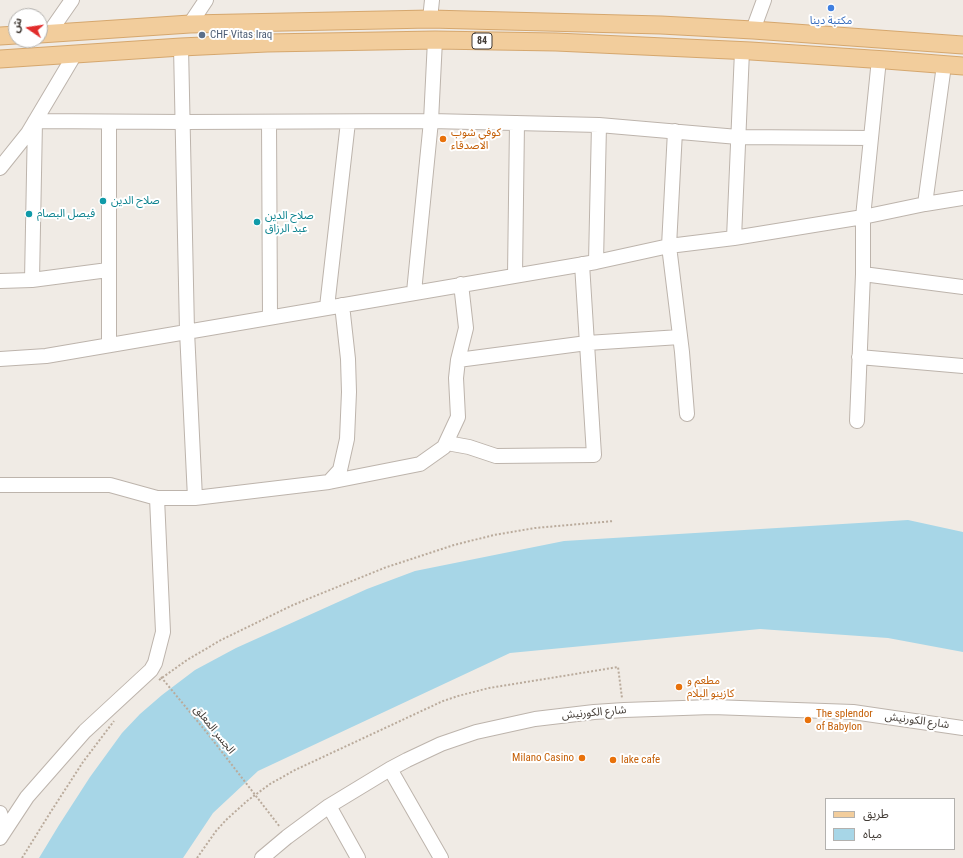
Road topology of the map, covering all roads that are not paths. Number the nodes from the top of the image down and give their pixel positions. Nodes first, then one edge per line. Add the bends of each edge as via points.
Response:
1 (72, 0) edge
2 (206, 0) edge
3 (432, 0) edge
4 (764, 0) edge
5 (430, 20) junction
6 (190, 24) junction
7 (657, 25) junction
8 (48, 30) edge
9 (753, 30) junction
10 (48, 34) edge
11 (435, 40) junction
12 (48, 45) edge
13 (963, 46) edge
14 (181, 47) junction
15 (647, 47) junction
16 (664, 47) junction
17 (742, 51) junction
18 (75, 54) junction
19 (51, 56) junction
20 (0, 59) edge
21 (879, 59) junction
22 (944, 65) junction
23 (963, 66) edge
24 (36, 121) junction
25 (431, 121) junction
26 (109, 122) junction
27 (183, 122) junction
28 (269, 122) junction
29 (348, 122) junction
30 (517, 123) junction
31 (599, 125) junction
32 (675, 131) junction
33 (738, 137) junction
34 (871, 138) junction
35 (0, 168) edge
36 (963, 198) edge
37 (925, 204) junction
38 (863, 218) junction
39 (734, 238) junction
40 (669, 246) junction
41 (596, 262) junction
42 (582, 264) junction
43 (108, 270) junction
44 (862, 274) junction
45 (515, 275) junction
46 (32, 280) junction
47 (0, 281) edge
48 (461, 284) junction
49 (963, 287) edge
50 (414, 292) junction
51 (342, 305) junction
52 (327, 307) junction
53 (270, 317) junction
54 (187, 331) junction
55 (680, 337) junction
56 (587, 343) junction
57 (109, 345) junction
58 (859, 358) junction
59 (0, 359) edge
60 (458, 360) junction
61 (963, 366) edge
62 (687, 414) dead end
63 (857, 421) dead end
64 (446, 443) junction
65 (329, 482) junction
66 (0, 485) edge
67 (157, 498) junction
68 (195, 498) junction
69 (963, 728) edge
70 (390, 769) junction
71 (329, 806) junction
72 (0, 813) edge
73 (2, 834) edge
74 (262, 858) edge
75 (358, 858) edge
76 (441, 858) edge

1 - 8 street
2 - 6 street
3 - 5 street
4 - 9 street
5 - 6 main road, 84
5 - 7 main road, 84
6 - 10 main road, 84
7 - 9 main road, 84
7 - 15 main road via 653,30 654,39
7 - 16 main road via 660,31 659,38
9 - 13 main road, 84
11 - 14 main road, 84
11 - 15 main road, 84
11 - 25 street
12 - 19 main road
14 - 18 main road, 84
14 - 27 street
15 - 16 main road, 84
16 - 17 main road, 84
17 - 21 main road, 84
17 - 33 street
18 - 19 main road, 84
18 - 24 street
19 - 20 main road, 84
21 - 22 main road, 84
21 - 34 street
22 - 23 main road, 84
22 - 37 street
24 - 26 street
24 - 35 street
24 - 46 street
25 - 29 street
25 - 30 street
25 - 50 street
26 - 27 street
26 - 43 street
27 - 28 street
27 - 54 street
28 - 29 street
28 - 53 street
29 - 52 street
30 - 31 street
30 - 45 street
31 - 32 street
31 - 41 street
32 - 33 street
32 - 40 street
33 - 34 street
33 - 39 street
34 - 38 street
36 - 37 street
37 - 38 street
38 - 39 street
38 - 44 street
39 - 40 street
40 - 41 street
40 - 55 street
41 - 42 street
42 - 45 street
42 - 56 street
43 - 46 street
43 - 57 street
44 - 49 street
44 - 58 street
45 - 48 street
46 - 47 street
48 - 50 street
48 - 60 street via 466,328
50 - 51 street
51 - 52 street
51 - 65 street via 348,359 347,439 340,470
52 - 53 street
53 - 54 street
54 - 57 street
54 - 68 street
55 - 56 street
55 - 62 street
56 - 60 street
56 - 64 street via 594,455 496,456
57 - 59 street via 46,356
58 - 61 street
58 - 63 street
60 - 64 street via 458,417
64 - 65 street via 420,464
65 - 68 street
66 - 67 street via 110,485
67 - 68 street
67 - 73 street via 163,632 155,663 151,670 85,731 27,797
69 - 70 street, شارع الكورنيش via 853,712 712,707 587,712 535,719 476,732 441,744
70 - 71 street, شارع الكورنيش
70 - 76 street
71 - 74 street, شارع الكورنيش
71 - 75 street
72 - 73 street

